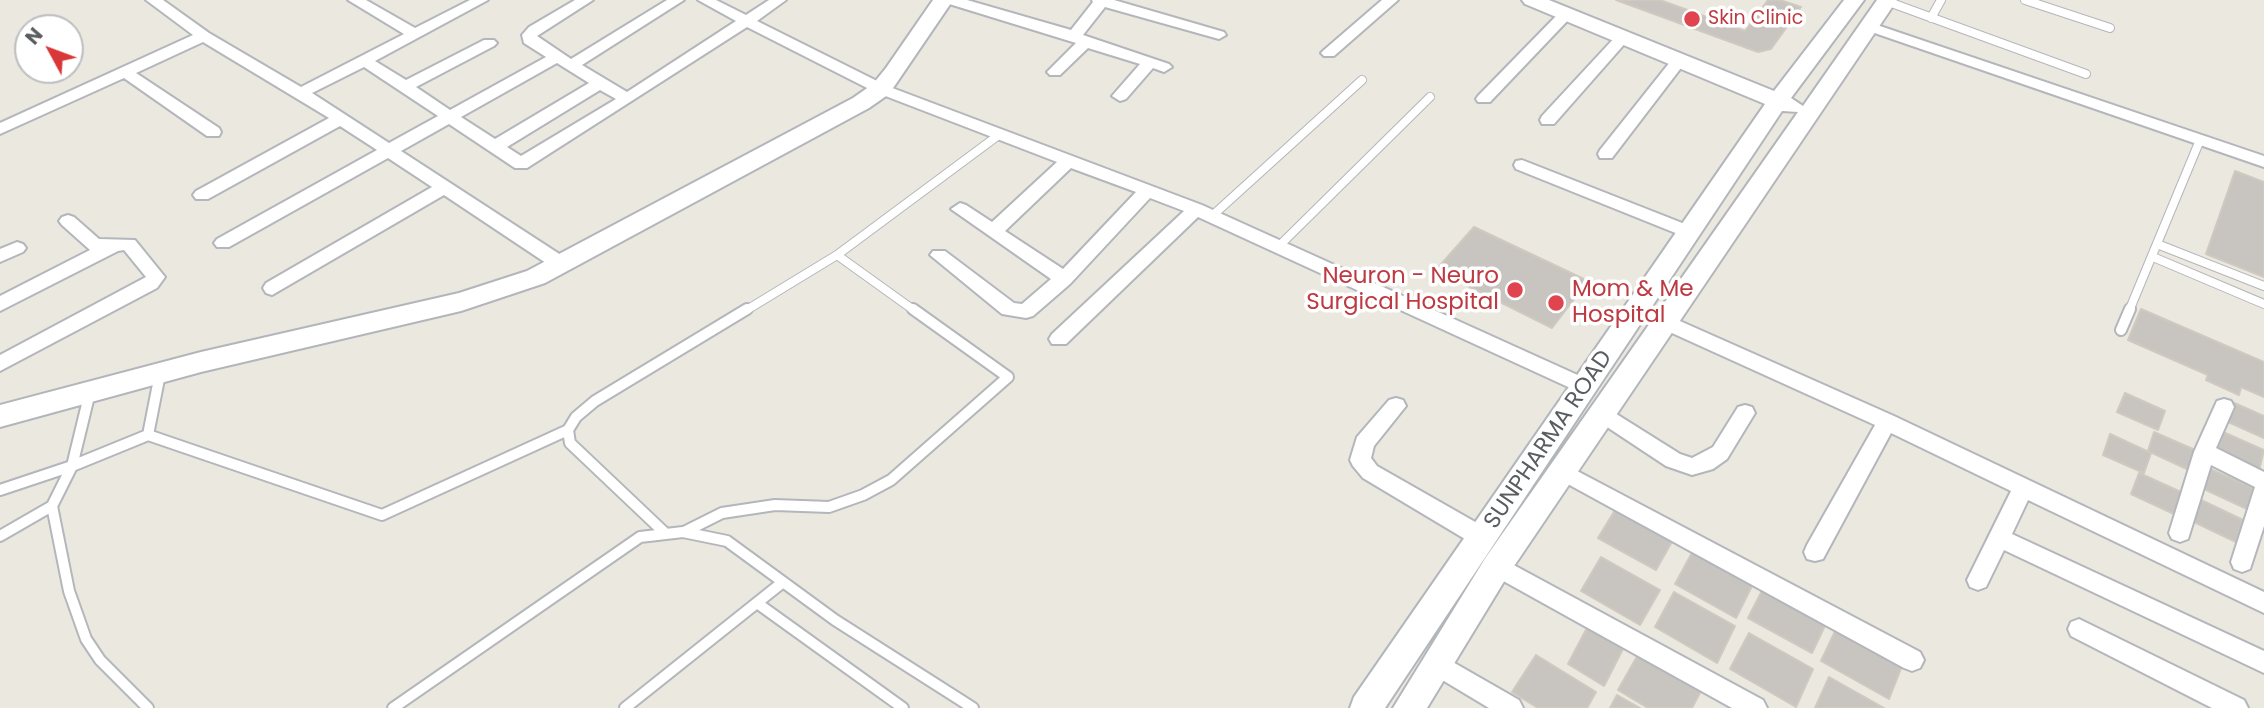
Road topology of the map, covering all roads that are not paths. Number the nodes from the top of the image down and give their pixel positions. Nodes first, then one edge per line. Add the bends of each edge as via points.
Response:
1 (153, 0) edge
2 (355, 0) edge
3 (481, 0) edge
4 (586, 0) edge
5 (677, 0) edge
6 (779, 0) edge
7 (943, 0) edge
8 (951, 0) edge
9 (1101, 0) edge
10 (1391, 0) edge
11 (1532, 0) edge
12 (1854, 0) edge
13 (1941, 0) edge
14 (2025, 0) edge
15 (713, 1) edge
16 (1886, 1) edge
17 (1567, 7) edge
18 (1931, 18) junction
19 (747, 21) junction
20 (1868, 26) junction
21 (2110, 28) dead end
22 (415, 34) junction
23 (1219, 35) dead end
24 (204, 36) junction
25 (1623, 37) junction
26 (1079, 39) junction
27 (489, 43) dead end
28 (1329, 53) dead end
29 (364, 60) junction
30 (1679, 60) junction
31 (564, 61) junction
32 (125, 72) junction
33 (1055, 72) dead end
34 (2086, 74) dead end
35 (1362, 80) dead end
36 (600, 83) junction
37 (405, 87) junction
38 (879, 90) junction
39 (301, 93) junction
40 (1782, 95) junction
41 (1120, 96) dead end
42 (1430, 97) dead end
43 (628, 99) junction
44 (1484, 100) dead end
45 (1812, 107) junction
46 (450, 117) junction
47 (340, 119) junction
48 (1548, 120) dead end
49 (0, 129) edge
50 (213, 132) dead end
51 (1000, 134) junction
52 (2200, 140) junction
53 (495, 147) junction
54 (388, 151) junction
55 (1606, 154) dead end
56 (1069, 161) junction
57 (2264, 162) edge
58 (1522, 165) dead end
59 (444, 188) junction
60 (1148, 190) junction
61 (202, 195) dead end
62 (960, 208) dead end
63 (1204, 213) junction
64 (68, 222) dead end
65 (994, 231) junction
66 (1689, 232) junction
67 (223, 243) dead end
68 (2157, 244) junction
69 (113, 245) junction
70 (1279, 246) junction
71 (18, 248) dead end
72 (837, 255) junction
73 (0, 256) edge
74 (939, 256) dead end
75 (2153, 257) junction
76 (554, 260) junction
77 (1064, 279) junction
78 (2264, 286) edge
79 (272, 288) dead end
80 (0, 304) edge
81 (2264, 304) edge
82 (1637, 309) junction
83 (1665, 321) junction
84 (2121, 330) dead end
85 (1059, 339) dead end
86 (0, 364) edge
87 (160, 374) junction
88 (1586, 387) junction
89 (90, 392) junction
90 (0, 405) edge
91 (1396, 406) dead end
92 (2224, 407) dead end
93 (1602, 413) junction
94 (1745, 413) dead end
95 (0, 416) edge
96 (1887, 422) junction
97 (568, 430) junction
98 (148, 435) junction
99 (2204, 452) junction
100 (72, 466) junction
101 (1562, 471) junction
102 (2264, 482) edge
103 (2024, 487) junction
104 (0, 490) edge
105 (2264, 491) edge
106 (52, 506) junction
107 (683, 532) junction
108 (2180, 533) dead end
109 (666, 534) junction
110 (0, 536) edge
111 (1483, 538) junction
112 (1999, 538) junction
113 (1815, 552) dead end
114 (2242, 562) dead end
115 (1497, 566) junction
116 (1978, 580) dead end
117 (783, 582) junction
118 (757, 603) junction
119 (2264, 603) edge
120 (2079, 629) dead end
121 (1912, 660) dead end
122 (2264, 662) edge
123 (1437, 664) junction
124 (148, 708) edge
125 (393, 708) edge
126 (625, 708) edge
127 (904, 708) edge
128 (973, 708) edge
129 (1366, 708) edge
130 (1409, 708) edge
131 (1511, 708) edge
132 (1755, 708) edge
133 (2236, 708) edge

1 - 24 street
2 - 22 street
3 - 22 street
4 - 31 street via 529,35 529,40
5 - 31 street
6 - 19 street
7 - 38 street
8 - 26 street
9 - 23 street
9 - 26 street
10 - 28 street
11 - 17 street
12 - 40 street, SUNPHARMA ROAD
13 - 18 lane
14 - 21 lane
15 - 19 street
16 - 18 lane
16 - 20 street, SUNPHARMA ROAD
17 - 25 street
17 - 40 street
17 - 44 street
18 - 34 lane
19 - 38 street
19 - 43 street
20 - 45 street, SUNPHARMA ROAD
20 - 52 street
22 - 29 street
24 - 32 street
24 - 39 street
25 - 30 street
25 - 48 street
26 - 33 street
26 - 41 street via 1157,65
27 - 37 street
29 - 37 street
29 - 39 street
30 - 40 street
30 - 55 street
31 - 36 street
31 - 46 street
32 - 49 street
32 - 50 street
35 - 63 lane
36 - 43 street
36 - 53 street
37 - 46 street
38 - 51 street
38 - 76 street via 825,123
39 - 47 street
40 - 45 street
40 - 66 street, SUNPHARMA ROAD
42 - 70 lane
43 - 53 street via 521,163
45 - 83 street, SUNPHARMA ROAD
46 - 53 street
46 - 54 street
47 - 54 street
47 - 61 street
51 - 56 street
51 - 72 lane
52 - 57 street
52 - 68 lane
54 - 59 street
54 - 67 street
56 - 60 street
56 - 65 street
58 - 66 street
59 - 76 street
59 - 79 street
60 - 63 street
60 - 77 street
62 - 65 street
63 - 70 street
63 - 85 street
64 - 69 street via 95,245
65 - 77 street
66 - 82 street, SUNPHARMA ROAD
68 - 75 lane
68 - 78 lane
69 - 80 street
69 - 86 street via 129,243 156,278
70 - 88 street
71 - 73 street
72 - 97 lane via 595,401
72 - 107 lane via 1008,377 891,480 863,495 829,507 775,505 722,513
74 - 77 street via 1009,309 1026,311
75 - 81 lane
75 - 84 lane
76 - 87 street via 536,277 461,302
76 - 90 street via 475,286 318,321
82 - 83 street
82 - 88 street, SUNPHARMA ROAD
83 - 93 street, SUNPHARMA ROAD
83 - 96 street
87 - 89 street
87 - 98 lane
88 - 111 street, SUNPHARMA ROAD
89 - 95 street
89 - 100 lane
91 - 111 street via 1364,443 1360,460 1370,472
92 - 99 street
93 - 94 street via 1673,460 1692,467 1720,453
93 - 101 street, SUNPHARMA ROAD
96 - 103 street
96 - 113 street
97 - 98 lane via 382,515
97 - 109 lane via 570,443
98 - 100 lane
99 - 102 street
99 - 108 street
100 - 104 lane
100 - 106 lane
101 - 115 street, SUNPHARMA ROAD
101 - 121 street
103 - 112 street
103 - 119 street
105 - 114 street
106 - 110 lane
106 - 124 lane via 69,591 86,639 100,660
107 - 109 lane
107 - 117 lane via 727,541
109 - 125 lane via 640,537
111 - 129 street, SUNPHARMA ROAD
112 - 116 street
112 - 122 street
115 - 123 street, SUNPHARMA ROAD
115 - 132 street
117 - 118 lane
117 - 128 lane
118 - 126 lane
118 - 127 lane
120 - 133 street
123 - 130 street, SUNPHARMA ROAD
123 - 131 street

